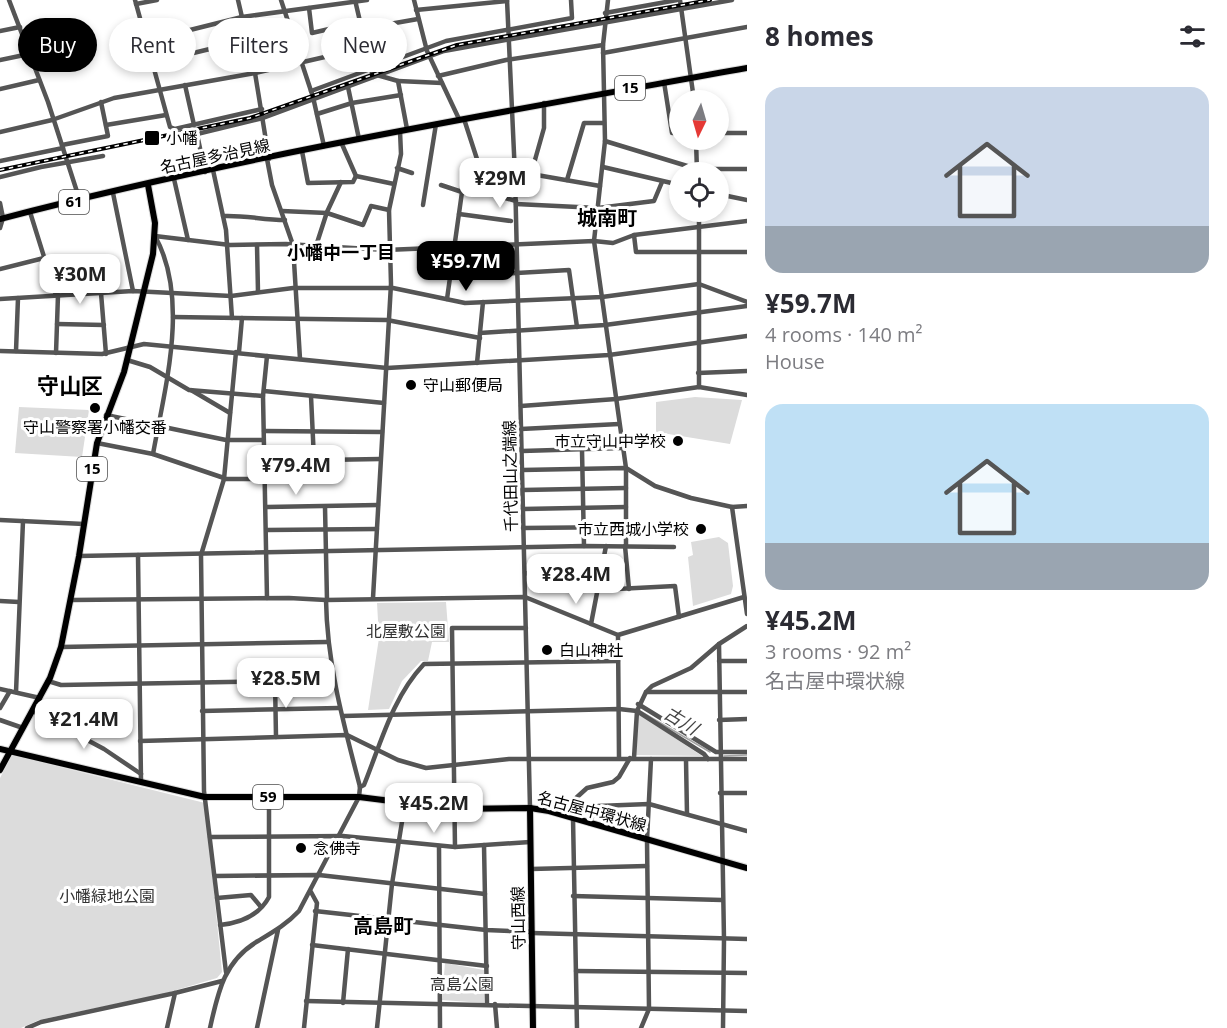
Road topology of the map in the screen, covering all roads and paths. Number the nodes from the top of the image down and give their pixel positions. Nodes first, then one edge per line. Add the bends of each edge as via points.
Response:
1 (9, 0) edge
2 (157, 0) edge
3 (238, 0) edge
4 (281, 0) edge
5 (367, 0) edge
6 (414, 0) edge
7 (571, 0) edge
8 (608, 0) edge
9 (678, 0) edge
10 (732, 0) edge
11 (355, 1) edge
12 (507, 1) edge
13 (135, 2) edge
14 (309, 8) junction
15 (681, 8) junction
16 (416, 10) junction
17 (284, 12) junction
18 (605, 13) junction
19 (242, 17) junction
20 (140, 18) edge
21 (286, 18) edge
22 (358, 18) edge
23 (418, 19) junction
24 (407, 21) edge
25 (18, 22) edge
26 (604, 22) junction
27 (747, 27) edge
28 (18, 28) edge
29 (196, 28) edge
30 (508, 29) junction
31 (321, 31) edge
32 (0, 32) edge
33 (509, 38) junction
34 (686, 39) junction
35 (603, 45) junction
36 (426, 47) junction
37 (603, 53) junction
38 (407, 54) edge
39 (18, 56) edge
40 (429, 56) junction
41 (0, 60) edge
42 (511, 60) junction
43 (747, 68) edge
44 (36, 72) edge
45 (154, 72) edge
46 (259, 72) edge
47 (305, 72) edge
48 (359, 72) edge
49 (372, 72) edge
50 (255, 73) junction
51 (375, 76) junction
52 (438, 76) junction
53 (693, 78) junction
54 (39, 80) junction
55 (398, 81) junction
56 (664, 82) junction
57 (442, 83) junction
58 (185, 85) junction
59 (348, 87) junction
60 (0, 89) edge
61 (159, 89) junction
62 (694, 90) edge
63 (311, 91) junction
64 (603, 93) junction
65 (401, 95) junction
66 (314, 99) junction
67 (101, 102) junction
68 (352, 103) junction
69 (544, 103) junction
70 (513, 108) junction
71 (262, 110) junction
72 (317, 114) junction
73 (669, 114) edge
74 (166, 115) junction
75 (263, 118) junction
76 (461, 118) junction
77 (52, 120) junction
78 (604, 123) junction
79 (436, 124) junction
80 (106, 125) junction
81 (194, 125) junction
82 (404, 130) junction
83 (0, 132) edge
84 (729, 133) edge
85 (747, 133) edge
86 (359, 139) junction
87 (605, 141) junction
88 (341, 142) junction
89 (62, 146) junction
90 (324, 146) junction
91 (302, 152) junction
92 (103, 156) dead end
93 (268, 159) junction
94 (0, 161) edge
95 (669, 162) edge
96 (67, 164) junction
97 (603, 167) junction
98 (397, 168) junction
99 (747, 169) edge
100 (213, 170) junction
101 (729, 170) edge
102 (205, 172) junction
103 (412, 173) dead end
104 (484, 174) junction
105 (531, 174) junction
106 (470, 175) dead end
107 (356, 176) junction
108 (515, 176) junction
109 (0, 177) edge
110 (174, 179) junction
111 (567, 180) junction
112 (340, 182) junction
113 (662, 182) junction
114 (669, 183) edge
115 (148, 184) junction
116 (393, 184) junction
117 (441, 185) dead end
118 (600, 186) junction
119 (462, 192) junction
120 (113, 193) junction
121 (488, 193) junction
122 (729, 196) edge
123 (747, 200) edge
124 (80, 201) junction
125 (0, 203) edge
126 (516, 203) junction
127 (423, 205) dead end
128 (598, 208) junction
129 (389, 210) junction
130 (282, 211) junction
131 (30, 212) junction
132 (327, 213) junction
133 (459, 214) junction
134 (223, 216) junction
135 (2, 218) edge
136 (285, 220) junction
137 (747, 220) edge
138 (511, 221) dead end
139 (699, 222) edge
140 (699, 227) junction
141 (0, 228) edge
142 (634, 235) junction
143 (155, 236) junction
144 (188, 240) junction
145 (594, 241) junction
146 (517, 244) junction
147 (228, 245) junction
148 (257, 245) junction
149 (293, 245) junction
150 (481, 245) junction
151 (316, 246) junction
152 (454, 247) junction
153 (390, 250) junction
154 (747, 252) edge
155 (699, 254) junction
156 (44, 258) junction
157 (0, 269) edge
158 (518, 273) junction
159 (699, 284) junction
160 (296, 288) junction
161 (390, 288) junction
162 (133, 291) junction
163 (144, 292) junction
164 (258, 292) junction
165 (101, 293) junction
166 (171, 293) junction
167 (57, 295) junction
168 (231, 296) junction
169 (602, 297) junction
170 (18, 298) junction
171 (0, 299) edge
172 (447, 299) junction
173 (574, 299) junction
174 (518, 300) junction
175 (483, 302) junction
176 (747, 304) edge
177 (700, 312) junction
178 (173, 317) junction
179 (232, 318) junction
180 (242, 318) junction
181 (298, 318) junction
182 (387, 320) junction
183 (57, 324) junction
184 (104, 325) junction
185 (605, 325) junction
186 (577, 327) junction
187 (519, 331) junction
188 (480, 336) junction
189 (747, 336) edge
190 (699, 342) junction
191 (172, 346) junction
192 (131, 347) junction
193 (0, 351) edge
194 (16, 351) junction
195 (237, 352) junction
196 (56, 353) junction
197 (106, 354) junction
198 (609, 355) junction
199 (267, 356) junction
200 (300, 359) junction
201 (127, 360) junction
202 (520, 361) junction
203 (477, 363) junction
204 (387, 368) junction
205 (747, 371) edge
206 (698, 373) junction
207 (167, 377) junction
208 (699, 387) junction
209 (189, 390) junction
210 (232, 392) junction
211 (263, 394) junction
212 (747, 395) edge
213 (311, 396) junction
214 (616, 399) junction
215 (384, 403) junction
216 (521, 406) junction
217 (230, 413) junction
218 (105, 415) junction
219 (619, 424) junction
220 (158, 426) junction
221 (521, 429) junction
222 (264, 431) junction
223 (311, 432) junction
224 (382, 432) junction
225 (226, 440) junction
226 (263, 440) junction
227 (97, 443) junction
228 (622, 448) junction
229 (582, 450) junction
230 (522, 451) junction
231 (153, 454) junction
232 (380, 459) junction
233 (265, 460) junction
234 (314, 460) junction
235 (626, 468) junction
236 (583, 469) junction
237 (522, 470) junction
238 (224, 478) junction
239 (264, 479) junction
240 (583, 488) junction
241 (626, 488) junction
242 (523, 490) junction
243 (378, 505) junction
244 (747, 506) edge
245 (267, 507) junction
246 (325, 507) junction
247 (626, 507) junction
248 (732, 507) junction
249 (584, 508) junction
250 (523, 509) junction
251 (0, 520) edge
252 (23, 521) junction
253 (84, 524) junction
254 (584, 527) junction
255 (626, 527) junction
256 (524, 528) junction
257 (377, 529) junction
258 (267, 530) junction
259 (326, 530) junction
260 (584, 546) junction
261 (606, 546) junction
262 (626, 546) junction
263 (674, 547) dead end
264 (524, 548) junction
265 (327, 552) junction
266 (376, 552) junction
267 (267, 554) junction
268 (138, 555) junction
269 (201, 555) junction
270 (79, 556) junction
271 (525, 573) junction
272 (599, 585) junction
273 (629, 589) junction
274 (525, 597) junction
275 (744, 597) junction
276 (267, 598) junction
277 (373, 598) junction
278 (138, 599) junction
279 (71, 600) junction
280 (200, 600) junction
281 (326, 600) junction
282 (0, 601) edge
283 (19, 602) junction
284 (747, 614) edge
285 (679, 617) junction
286 (591, 624) junction
287 (747, 626) edge
288 (526, 628) junction
289 (618, 635) junction
290 (327, 642) junction
291 (201, 644) junction
292 (719, 644) junction
293 (139, 646) junction
294 (61, 647) junction
295 (618, 661) junction
296 (719, 661) junction
297 (747, 661) edge
298 (527, 663) junction
299 (453, 665) junction
300 (333, 680) junction
301 (48, 681) junction
302 (275, 681) junction
303 (202, 683) junction
304 (140, 684) junction
305 (0, 689) edge
306 (13, 691) junction
307 (646, 692) junction
308 (719, 692) junction
309 (747, 692) edge
310 (40, 698) junction
311 (638, 704) junction
312 (0, 708) edge
313 (339, 708) junction
314 (275, 709) junction
315 (619, 709) junction
316 (33, 711) junction
317 (202, 711) junction
318 (637, 711) junction
319 (528, 712) junction
320 (392, 713) junction
321 (454, 713) junction
322 (343, 716) junction
323 (747, 719) edge
324 (0, 720) edge
325 (719, 720) junction
326 (23, 729) junction
327 (347, 735) junction
328 (276, 737) junction
329 (203, 738) junction
330 (140, 741) junction
331 (0, 749) edge
332 (11, 749) junction
333 (378, 750) junction
334 (747, 752) edge
335 (719, 753) junction
336 (619, 757) junction
337 (632, 758) junction
338 (529, 759) junction
339 (651, 759) junction
340 (708, 759) junction
341 (747, 759) edge
342 (686, 760) junction
343 (719, 760) junction
344 (455, 766) junction
345 (0, 770) edge
346 (141, 778) junction
347 (360, 787) junction
348 (720, 793) junction
349 (747, 793) edge
350 (205, 797) junction
351 (269, 797) junction
352 (359, 797) junction
353 (405, 803) junction
354 (649, 804) junction
355 (530, 808) junction
356 (455, 809) junction
357 (687, 814) junction
358 (562, 815) junction
359 (573, 818) junction
360 (589, 823) junction
361 (720, 823) junction
362 (747, 831) edge
363 (339, 836) junction
364 (210, 837) junction
365 (269, 837) junction
366 (647, 840) junction
367 (530, 842) junction
368 (399, 843) junction
369 (484, 845) junction
370 (438, 846) junction
371 (455, 847) junction
372 (721, 861) junction
373 (647, 866) junction
374 (573, 868) junction
375 (747, 868) edge
376 (531, 869) junction
377 (214, 876) junction
378 (268, 876) junction
379 (319, 876) junction
380 (392, 884) junction
381 (440, 890) junction
382 (310, 892) junction
383 (485, 894) junction
384 (573, 896) junction
385 (217, 898) junction
386 (647, 898) junction
387 (722, 900) junction
388 (261, 907) junction
389 (315, 911) junction
390 (388, 919) junction
391 (440, 924) junction
392 (220, 925) junction
393 (278, 930) junction
394 (486, 930) junction
395 (532, 933) junction
396 (574, 934) junction
397 (649, 936) junction
398 (724, 939) junction
399 (747, 939) edge
400 (312, 945) junction
401 (348, 949) junction
402 (384, 953) junction
403 (440, 960) junction
404 (487, 966) junction
405 (576, 971) junction
406 (226, 972) junction
407 (724, 972) junction
408 (648, 973) junction
409 (747, 973) edge
410 (222, 981) junction
411 (175, 993) junction
412 (306, 1001) junction
413 (344, 1003) junction
414 (379, 1004) junction
415 (440, 1004) junction
416 (488, 1004) junction
417 (495, 1004) junction
418 (533, 1006) junction
419 (576, 1007) junction
420 (649, 1009) junction
421 (724, 1011) junction
422 (747, 1011) edge
423 (38, 1026) edge
424 (27, 1028) edge
425 (167, 1028) edge
426 (210, 1028) edge
427 (257, 1028) edge
428 (304, 1028) edge
429 (377, 1028) edge
430 (440, 1028) edge
431 (497, 1028) edge
432 (533, 1028) edge
433 (577, 1028) edge
434 (641, 1028) edge
435 (723, 1028) edge

1 - 25 street
2 - 13 street
3 - 19 street
4 - 17 street
5 - 11 street
6 - 16 street
7 - 30 street via 572,18
8 - 18 street
9 - 15 street
9 - 18 street
10 - 15 street
11 - 14 street
11 - 22 street
12 - 16 street
12 - 30 street, 千代田山之端線
13 - 20 street
14 - 17 street
14 - 31 street via 312,33
15 - 26 street
15 - 34 street
16 - 23 street
17 - 19 street
17 - 21 street
18 - 26 street
19 - 29 street
23 - 24 street
23 - 36 street
26 - 33 street
26 - 35 street
27 - 34 street
28 - 32 street
30 - 33 street, 千代田山之端線
30 - 36 street
33 - 40 street
33 - 42 street, 千代田山之端線
34 - 37 street
34 - 53 street
35 - 37 street
35 - 42 street
36 - 38 street
36 - 40 street
37 - 64 street
39 - 41 street
40 - 51 street
40 - 52 street
42 - 52 street
42 - 70 street, 千代田山之端線
43 - 53 main road, 名古屋多治見線 / 15
44 - 54 street
45 - 61 street
46 - 50 street
47 - 63 street
48 - 63 street
49 - 51 street
50 - 58 street
50 - 71 street
51 - 55 street
51 - 59 street
52 - 57 street
53 - 56 main road, 名古屋多治見線 / 15
53 - 62 street
54 - 60 street
54 - 77 street
55 - 57 street
55 - 65 street
56 - 64 main road, 名古屋多治見線 / 15
56 - 73 street
57 - 76 street
58 - 61 street
58 - 81 street
59 - 66 street
59 - 68 street
61 - 67 street
61 - 74 street
63 - 66 street
64 - 69 main road, 名古屋多治見線 / 15
64 - 78 street
65 - 68 street
65 - 82 street
66 - 72 street
66 - 75 street
67 - 77 street
67 - 80 street
68 - 72 street
68 - 86 street
69 - 70 main road, 名古屋多治見線 / 15
69 - 105 street via 544,128
70 - 76 main road, 名古屋多治見線 / 15
70 - 108 street, 千代田山之端線
71 - 75 street
71 - 81 street
72 - 90 street
74 - 80 street
74 - 81 street via 170,128
75 - 93 street
75 - 102 street via 197,134
76 - 79 main road, 名古屋多治見線 / 15
76 - 104 street
77 - 83 street
77 - 89 street
78 - 87 street
78 - 111 street via 584,123
79 - 82 main road, 名古屋多治見線 / 15
79 - 127 street
80 - 89 street via 108,136
82 - 86 main road, 名古屋多治見線 / 15
82 - 98 street
84 - 85 street
86 - 88 main road, 名古屋多治見線 / 15
87 - 95 street
87 - 97 street
88 - 90 main road, 名古屋多治見線 / 15
88 - 107 street
89 - 94 street
89 - 96 street
90 - 91 main road, 名古屋多治見線 / 15
91 - 93 main road, 名古屋多治見線 / 15
91 - 112 street via 308,183
92 - 96 street
93 - 100 main road, 名古屋多治見線 / 15
93 - 130 street
96 - 109 street
96 - 124 street
97 - 113 street
97 - 118 street
98 - 103 street
98 - 116 street
99 - 101 street
100 - 102 main road, 名古屋多治見線 / 15
100 - 134 street
102 - 110 main road, 名古屋多治見線 / 15
104 - 106 street
104 - 108 street
104 - 121 street
105 - 108 street
105 - 111 street
107 - 112 street via 353,182
107 - 116 street
108 - 126 street, 千代田山之端線
110 - 115 main road, 名古屋多治見線 / 15
110 - 144 street
111 - 118 street
112 - 132 street
113 - 114 street
113 - 128 street via 654,201
115 - 120 main road, 61
115 - 143 main road, 名古屋多治見線 / 15
116 - 129 street
117 - 119 street
118 - 128 street
119 - 121 street
119 - 133 street
120 - 124 main road, 61
120 - 162 street
121 - 126 street
122 - 123 street
124 - 131 main road, 61
125 - 135 street
126 - 128 street
126 - 146 street, 千代田山之端線
128 - 145 street
129 - 132 street via 371,206 363,225
129 - 153 street
130 - 132 street
130 - 136 street
131 - 135 main road, 61
131 - 156 street
132 - 151 street
133 - 138 street
133 - 152 street
134 - 136 street
134 - 147 street
135 - 141 street
136 - 149 street
137 - 140 street
139 - 140 street
140 - 142 street
140 - 155 street
142 - 145 street via 613,243
142 - 155 street via 636,252
143 - 144 street
143 - 163 main road, 名古屋多治見線 / 15
143 - 166 street
144 - 147 street
145 - 146 street
145 - 169 street
146 - 150 street
146 - 158 street, 千代田山之端線
147 - 148 street
147 - 168 street
148 - 149 street
148 - 164 street
149 - 151 street
149 - 160 street
150 - 152 street
150 - 158 street via 482,275
151 - 153 street
152 - 153 street
152 - 172 street
153 - 161 street
154 - 155 street
155 - 159 street
156 - 157 street
156 - 167 street
158 - 173 street via 569,270
158 - 174 street, 千代田山之端線
159 - 169 street
159 - 176 street
159 - 177 street
160 - 161 street
160 - 164 street
160 - 181 street
161 - 172 street
161 - 182 street
162 - 163 street
162 - 165 street
163 - 166 street
163 - 192 main road, 名古屋多治見線 / 15
164 - 168 street
165 - 167 street
165 - 184 street
166 - 168 street
166 - 178 street
167 - 170 street
167 - 183 street
168 - 179 street
169 - 173 street
169 - 185 street
170 - 171 street
170 - 194 street
172 - 175 street
173 - 174 street
173 - 186 street
174 - 175 street
174 - 187 street, 千代田山之端線
175 - 188 street
176 - 177 street
177 - 185 street
177 - 190 street
178 - 179 street
178 - 191 street
179 - 180 street
180 - 181 street
180 - 195 street
181 - 182 street
181 - 200 street
182 - 188 street
182 - 204 street
183 - 184 street
183 - 196 street
184 - 197 street
185 - 186 street
185 - 198 street
186 - 187 street
187 - 188 street
187 - 202 street, 千代田山之端線
188 - 203 street
189 - 190 street
190 - 198 street
190 - 206 street
191 - 192 street
191 - 195 street
191 - 207 street
192 - 197 street
192 - 201 main road, 名古屋多治見線 / 15
193 - 194 street
194 - 196 street
195 - 199 street
195 - 210 street
196 - 197 street
198 - 202 street
198 - 214 street
199 - 200 street
199 - 211 street
200 - 204 street
201 - 207 street
201 - 218 main road, 名古屋多治見線 / 15
202 - 203 street
202 - 216 street, 千代田山之端線
203 - 204 street
204 - 215 street
205 - 206 street
206 - 208 street
207 - 209 street
207 - 220 street
208 - 212 street
208 - 214 street
209 - 210 street
209 - 217 street
210 - 211 street
210 - 217 street
211 - 213 street
211 - 222 street
213 - 215 street
213 - 223 street
214 - 216 street
214 - 219 street
215 - 224 street
216 - 221 street, 千代田山之端線
217 - 225 street
218 - 220 street
218 - 227 main road, 名古屋多治見線 / 15
219 - 221 street
219 - 228 street
220 - 225 street
220 - 231 street
221 - 230 street, 千代田山之端線
222 - 223 street
222 - 226 street
223 - 224 street
223 - 234 street
224 - 232 street
225 - 226 street
225 - 238 street
226 - 233 street
227 - 231 street
227 - 253 main road, 名古屋多治見線 / 15
228 - 229 street
228 - 235 street
229 - 230 street
229 - 236 street
230 - 237 street, 千代田山之端線
231 - 238 street
232 - 234 street
232 - 243 street
233 - 234 street
233 - 239 street
235 - 236 street
235 - 241 street
235 - 248 street via 655,486
236 - 237 street
236 - 240 street
237 - 242 street, 千代田山之端線
238 - 239 street
238 - 269 street
239 - 245 street
240 - 241 street
240 - 242 street
240 - 249 street
241 - 247 street
242 - 250 street, 千代田山之端線
243 - 246 street
243 - 257 street
244 - 248 street
245 - 246 street
245 - 258 street
246 - 259 street
247 - 249 street
247 - 255 street
248 - 275 street
249 - 250 street
249 - 254 street
250 - 256 street, 千代田山之端線
251 - 252 street
252 - 253 street
252 - 283 street
253 - 270 main road, 名古屋多治見線 / 15
254 - 255 street
254 - 256 street
254 - 260 street
255 - 262 street
256 - 264 street, 千代田山之端線
257 - 259 street
257 - 266 street
258 - 259 street
258 - 267 street
259 - 265 street
260 - 261 street
260 - 264 street
261 - 262 street
261 - 272 street
262 - 263 street
262 - 273 street
264 - 266 street
264 - 271 street, 千代田山之端線
265 - 266 street
265 - 267 street
265 - 281 street
266 - 277 street
267 - 269 street
267 - 276 street
268 - 269 street
268 - 270 street
268 - 278 street
269 - 280 street
270 - 279 main road, 名古屋多治見線 / 15
271 - 272 street
271 - 274 street, 千代田山之端線
272 - 273 street
272 - 286 street
273 - 285 street via 675,586
274 - 277 street
274 - 286 street
274 - 288 street, 千代田山之端線
275 - 284 street
275 - 285 street
276 - 280 street
276 - 281 street
277 - 281 street
278 - 279 street
278 - 280 street
278 - 293 street
279 - 294 main road, 名古屋多治見線 / 15
280 - 291 street
281 - 290 street
282 - 283 street
283 - 306 street
285 - 289 street
286 - 289 street
287 - 292 street
288 - 298 street, 千代田山之端線
288 - 299 street via 452,628
289 - 295 street
290 - 291 street
290 - 300 street
291 - 293 street
291 - 303 street
292 - 296 street
292 - 307 street via 691,668
293 - 294 street
293 - 304 street
294 - 301 main road, 名古屋多治見線 / 15
295 - 298 street
295 - 315 street
296 - 297 street
296 - 308 street
298 - 299 street
298 - 319 street, 千代田山之端線
299 - 320 street via 424,664 406,683
299 - 321 street
300 - 302 street
300 - 313 street
301 - 304 street via 61,685
301 - 310 main road, 名古屋多治見線 / 15
302 - 303 street
302 - 314 street
303 - 304 street
303 - 317 street
304 - 330 street
305 - 306 street
306 - 310 street
306 - 312 street
307 - 308 street
307 - 311 street
308 - 309 street
308 - 325 street
310 - 316 main road, 名古屋多治見線 / 15
311 - 318 street
311 - 335 street
313 - 314 street
313 - 322 street
314 - 317 street
314 - 328 street
315 - 318 street
315 - 319 street
315 - 336 street
316 - 326 main road, 名古屋多治見線 / 15
316 - 346 street via 105,749
317 - 329 street
318 - 337 street
318 - 340 street
319 - 321 street
319 - 338 street, 千代田山之端線
320 - 321 street
320 - 322 street
320 - 333 street
321 - 344 street
322 - 327 street
323 - 325 street
324 - 326 street
325 - 335 street
326 - 332 main road, 名古屋多治見線 / 15
327 - 328 street
327 - 333 street
327 - 347 street
328 - 329 street
329 - 330 street
329 - 350 street
330 - 346 street
331 - 332 main road, 名古屋中環状線 / 59
332 - 345 main road, 名古屋多治見線 / 15
332 - 346 main road, 名古屋中環状線 / 59
333 - 344 street via 418,767
333 - 347 street
334 - 335 street
335 - 343 street
336 - 337 street
336 - 338 street
337 - 339 street
337 - 358 street via 614,782 587,788
338 - 344 street
338 - 355 street, 千代田山之端線
339 - 342 street
339 - 354 street
340 - 342 street
340 - 343 street
341 - 343 street
342 - 357 street
343 - 348 street
344 - 356 street
346 - 350 main road, 名古屋中環状線 / 59
347 - 352 street
348 - 349 street
348 - 361 street
350 - 351 main road, 名古屋中環状線 / 59
350 - 364 street
351 - 352 main road, 名古屋中環状線 / 59
351 - 365 street
352 - 353 main road, 名古屋中環状線 / 59
352 - 363 street
353 - 356 main road, 名古屋中環状線 / 59
353 - 368 street
354 - 357 street
354 - 360 street via 598,806
354 - 366 street
355 - 356 main road, 名古屋中環状線 / 59
355 - 358 main road, 名古屋中環状線 / 59
355 - 367 main road, 守山西線
356 - 371 street
357 - 361 street
358 - 359 main road, 名古屋中環状線 / 59
359 - 360 main road, 名古屋中環状線 / 59
359 - 374 street
360 - 366 main road, 名古屋中環状線 / 59
361 - 362 street
361 - 372 street
363 - 365 street
363 - 368 street
363 - 379 street
364 - 365 street
364 - 377 street
365 - 378 street
366 - 372 main road, 名古屋中環状線 / 59
366 - 373 street
367 - 369 street
367 - 376 main road, 守山西線
368 - 370 street
368 - 380 street
369 - 371 street
369 - 383 street
370 - 371 street
370 - 381 street
372 - 375 main road, 名古屋中環状線 / 59
372 - 387 street
373 - 374 street
373 - 386 street
374 - 376 street
374 - 384 street
376 - 395 main road, 守山西線
377 - 378 street
377 - 385 street
378 - 379 street
378 - 388 street via 269,897
379 - 380 street
379 - 382 street
380 - 381 street
380 - 390 street
381 - 383 street
381 - 391 street
382 - 389 street via 317,903
382 - 393 street via 299,911
383 - 394 street
384 - 386 street
384 - 396 street
385 - 388 street via 251,895
385 - 392 street
386 - 387 street
386 - 397 street
387 - 398 street
388 - 392 street via 237,923
389 - 390 street
389 - 400 street
390 - 391 street
390 - 402 street
391 - 394 street
391 - 403 street
392 - 406 street
393 - 406 street via 249,947
393 - 427 street
394 - 395 street
394 - 404 street
395 - 396 street
395 - 418 main road, 守山西線
396 - 397 street
396 - 405 street
397 - 398 street
397 - 408 street
398 - 399 street
398 - 407 street
400 - 401 street
400 - 412 street
401 - 402 street
401 - 413 street
402 - 403 street
402 - 414 street
403 - 404 street
403 - 415 street
404 - 416 street
405 - 408 street
405 - 419 street
406 - 410 street
407 - 408 street
407 - 409 street
407 - 421 street
408 - 420 street
410 - 411 street
410 - 426 street
411 - 423 street
411 - 425 street
412 - 413 street
412 - 428 street
413 - 414 street
414 - 415 street
414 - 429 street
415 - 416 street
415 - 430 street
416 - 417 street
417 - 418 street
417 - 431 street
418 - 419 street
418 - 432 main road, 守山西線
419 - 420 street
419 - 433 street
420 - 421 street
420 - 434 street
421 - 422 street
421 - 435 street
423 - 424 street

